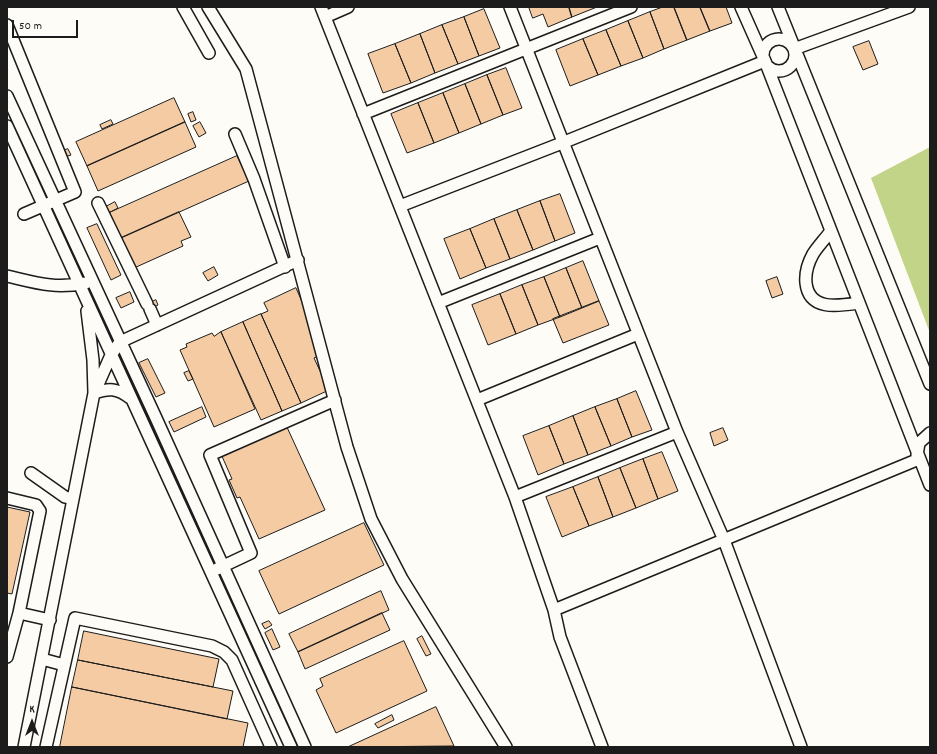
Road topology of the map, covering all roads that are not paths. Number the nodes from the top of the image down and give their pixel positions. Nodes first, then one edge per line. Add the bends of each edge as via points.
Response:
1 (183, 7) edge
2 (208, 7) edge
3 (348, 7) edge
4 (510, 7) edge
5 (631, 7) edge
6 (741, 7) edge
7 (778, 7) edge
8 (909, 7) edge
9 (323, 12) edge
10 (7, 25) edge
11 (526, 48) junction
12 (794, 49) junction
13 (209, 53) dead end
14 (765, 61) junction
15 (7, 96) edge
16 (363, 114) junction
17 (7, 126) edge
18 (235, 134) dead end
19 (562, 143) junction
20 (55, 199) junction
21 (98, 203) dead end
22 (43, 205) junction
23 (400, 206) junction
24 (24, 214) dead end
25 (830, 232) junction
26 (600, 238) junction
27 (298, 260) junction
28 (285, 266) junction
29 (7, 276) edge
30 (92, 281) junction
31 (79, 284) junction
32 (85, 297) junction
33 (438, 303) junction
34 (858, 303) junction
35 (157, 325) junction
36 (638, 334) junction
37 (120, 342) junction
38 (111, 355) junction
39 (930, 384) edge
40 (94, 393) junction
41 (132, 400) junction
42 (335, 400) junction
43 (477, 400) junction
44 (678, 432) junction
45 (930, 433) edge
46 (919, 459) junction
47 (930, 470) edge
48 (31, 473) dead end
49 (930, 485) edge
50 (515, 497) junction
51 (7, 498) edge
52 (73, 499) junction
53 (724, 540) junction
54 (222, 567) junction
55 (211, 572) junction
56 (554, 610) junction
57 (19, 613) junction
58 (50, 620) junction
59 (7, 657) edge
60 (42, 659) junction
61 (64, 665) junction
62 (24, 747) edge
63 (46, 747) edge
64 (271, 747) edge
65 (291, 747) edge
66 (305, 747) edge
67 (506, 747) edge
68 (602, 747) edge
69 (801, 747) edge

1 - 13 street
2 - 27 street via 246,69
3 - 9 street
4 - 11 street
5 - 11 street
6 - 14 street
7 - 12 street
8 - 12 street
9 - 16 street
10 - 20 street via 75,192
11 - 16 street
11 - 19 street
12 - 14 street via 793,63 786,70 771,68
12 - 14 street via 788,41 773,40 766,47 763,56
12 - 39 street
14 - 19 street
14 - 25 street
15 - 20 street
16 - 23 street
17 - 22 street
18 - 28 street
19 - 23 street
19 - 26 street
20 - 22 street
20 - 30 street
21 - 35 street
22 - 24 street
22 - 31 street
23 - 33 street
25 - 34 street
25 - 34 street via 806,271 807,289 812,300 817,303 836,306
26 - 33 street
26 - 36 street
27 - 28 street
27 - 42 street
28 - 35 street
29 - 31 street via 53,286 67,287
30 - 31 street
30 - 37 street
31 - 32 street
32 - 38 street
32 - 40 street via 93,360
33 - 43 street
34 - 46 street
35 - 37 street
36 - 43 street
36 - 44 street
37 - 38 street
37 - 54 street
38 - 40 street
38 - 41 street
40 - 41 street via 114,389
40 - 52 street
41 - 55 street
42 - 54 street via 210,455 251,553
42 - 67 street via 347,447 371,519 402,579
43 - 50 street
44 - 50 street
44 - 53 street
45 - 46 street via 919,443
46 - 47 street
46 - 49 street
46 - 53 street
48 - 52 street
50 - 56 street
51 - 57 street via 36,505 40,511
52 - 58 street
53 - 56 street
53 - 69 street
54 - 55 street
54 - 66 street
55 - 65 street
56 - 68 street via 560,637
57 - 58 street
57 - 59 street
58 - 60 street
60 - 61 street
60 - 62 street
61 - 63 street
61 - 64 street via 75,618 212,646 232,660

